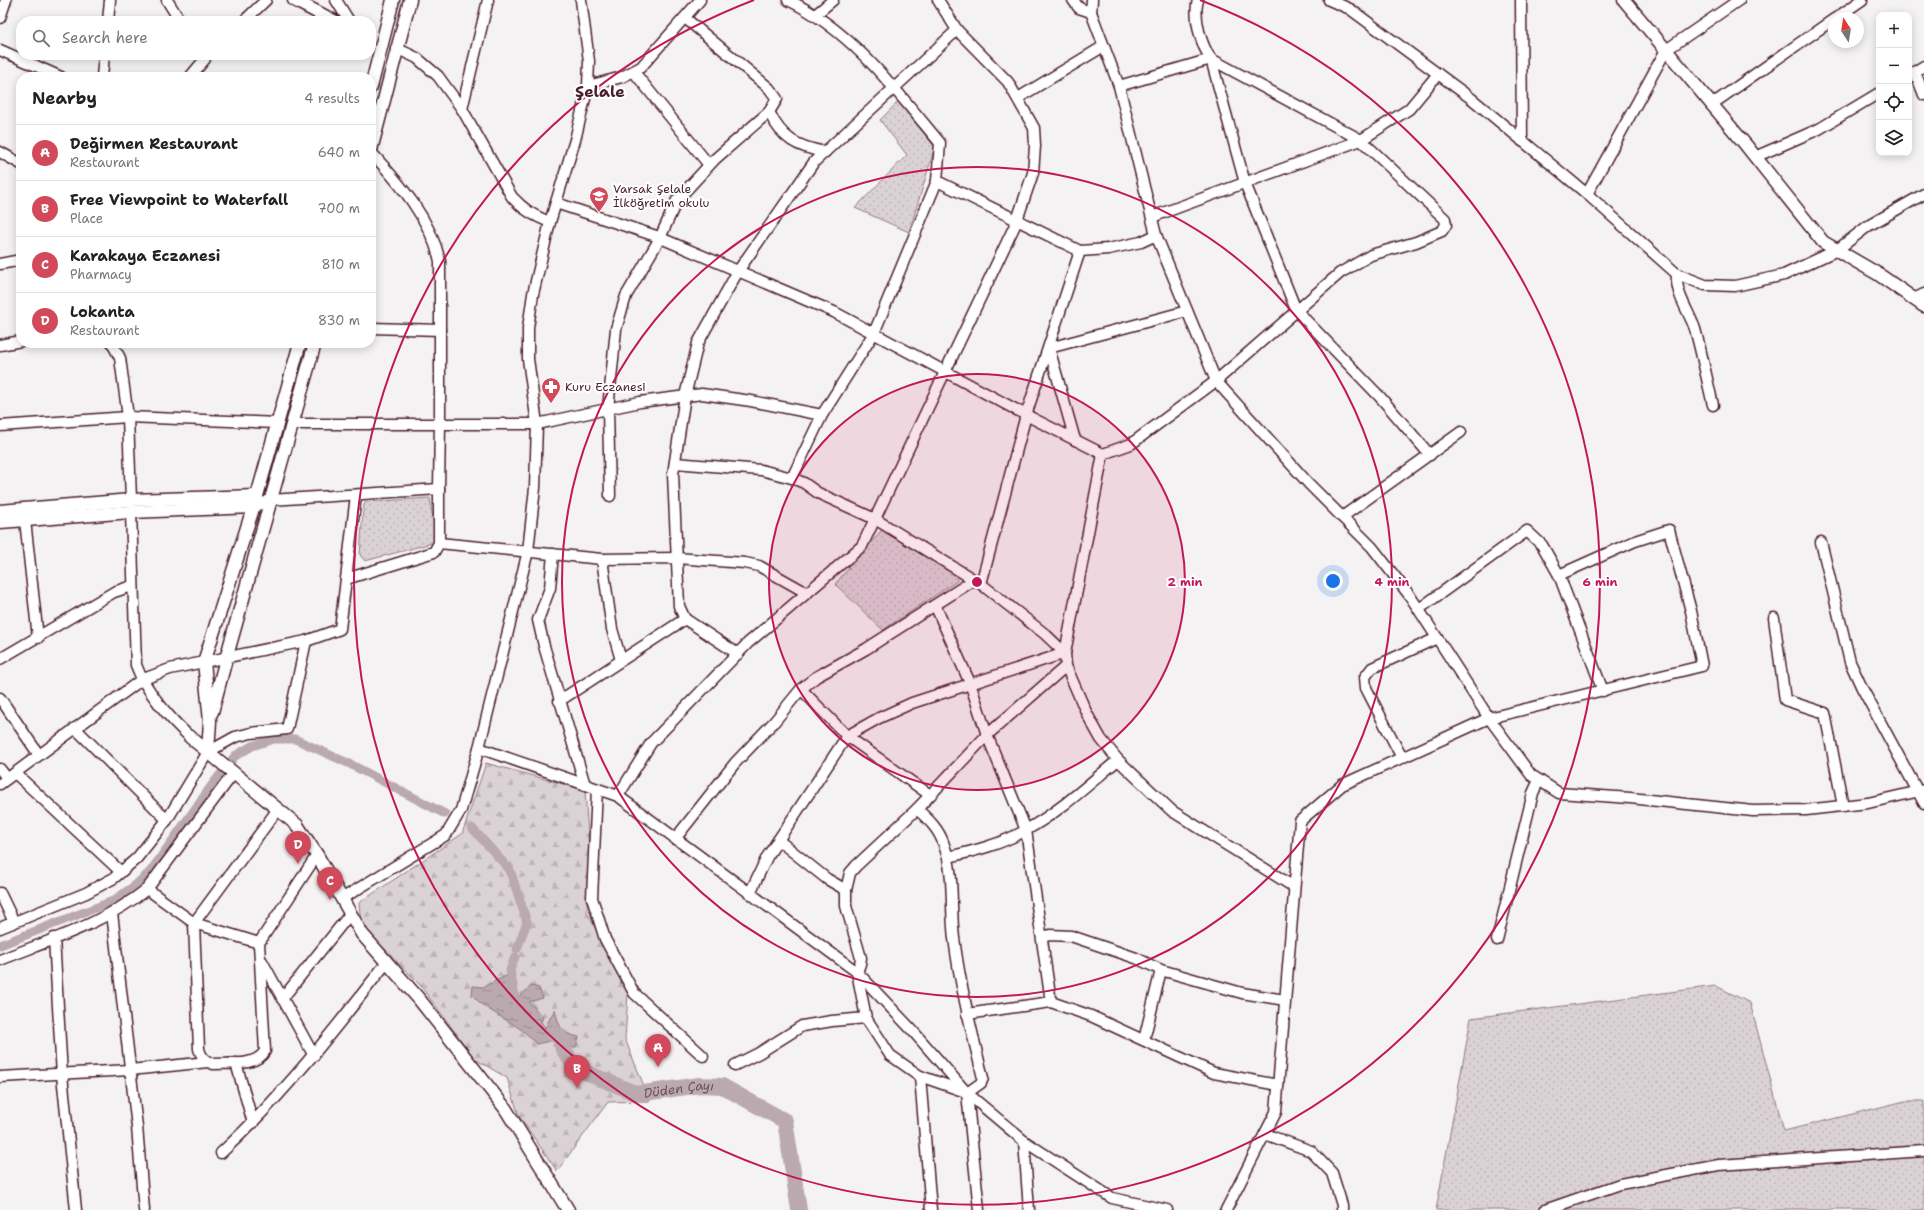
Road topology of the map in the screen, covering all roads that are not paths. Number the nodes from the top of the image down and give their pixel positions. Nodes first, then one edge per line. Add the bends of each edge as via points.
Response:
1 (6, 0) edge
2 (110, 0) edge
3 (166, 0) edge
4 (266, 0) edge
5 (294, 0) edge
6 (336, 0) edge
7 (393, 0) edge
8 (410, 0) edge
9 (488, 0) edge
10 (581, 0) edge
11 (700, 0) edge
12 (788, 0) edge
13 (833, 0) edge
14 (938, 0) edge
15 (1073, 0) edge
16 (1092, 0) edge
17 (1198, 0) edge
18 (1521, 0) edge
19 (1624, 0) edge
20 (1738, 0) edge
21 (1862, 0) edge
22 (1336, 1) edge
23 (1091, 12) junction
24 (1845, 12) edge
25 (815, 15) junction
26 (108, 16) edge
27 (177, 16) edge
28 (249, 16) edge
29 (324, 16) edge
30 (346, 16) edge
31 (0, 18) edge
32 (685, 18) junction
33 (1828, 24) edge
34 (957, 30) junction
35 (376, 42) edge
36 (1104, 46) junction
37 (396, 48) junction
38 (0, 50) edge
39 (1666, 50) junction
40 (16, 57) edge
41 (1211, 59) junction
42 (23, 60) edge
43 (104, 60) edge
44 (203, 60) edge
45 (374, 60) edge
46 (1916, 71) edge
47 (50, 72) edge
48 (102, 72) edge
49 (194, 72) edge
50 (373, 72) edge
51 (634, 72) junction
52 (1438, 74) junction
53 (588, 86) junction
54 (1119, 86) junction
55 (894, 88) junction
56 (1924, 94) edge
57 (1876, 95) edge
58 (1018, 98) junction
59 (1711, 105) junction
60 (462, 109) junction
61 (770, 112) junction
62 (376, 130) edge
63 (1361, 140) junction
64 (1522, 141) junction
65 (0, 152) edge
66 (825, 152) junction
67 (376, 157) edge
68 (1755, 157) junction
69 (16, 161) edge
70 (709, 165) junction
71 (936, 181) junction
72 (1245, 183) junction
73 (1587, 194) junction
74 (1924, 194) edge
75 (556, 202) junction
76 (1152, 218) junction
77 (1017, 220) junction
78 (550, 222) junction
79 (1156, 235) junction
80 (660, 238) junction
81 (1837, 250) junction
82 (1080, 251) junction
83 (16, 261) edge
84 (0, 264) edge
85 (738, 271) junction
86 (1677, 274) junction
87 (1921, 300) edge
88 (1296, 310) junction
89 (1187, 311) junction
90 (376, 328) edge
91 (440, 330) junction
92 (874, 333) junction
93 (16, 342) edge
94 (0, 344) edge
95 (115, 348) edge
96 (299, 348) edge
97 (314, 348) edge
98 (1049, 348) junction
99 (945, 371) junction
100 (1216, 382) junction
101 (685, 396) junction
102 (1713, 404) dead end
103 (608, 409) junction
104 (822, 415) junction
105 (1026, 415) junction
106 (128, 417) junction
107 (278, 423) junction
108 (440, 423) junction
109 (292, 424) junction
110 (537, 424) junction
111 (0, 426) edge
112 (1462, 432) dead end
113 (1075, 440) junction
114 (1103, 454) junction
115 (1430, 455) junction
116 (675, 463) junction
117 (792, 478) junction
118 (438, 489) junction
119 (356, 495) junction
120 (610, 496) dead end
121 (271, 500) junction
122 (255, 502) junction
123 (131, 506) junction
124 (0, 511) edge
125 (1342, 517) junction
126 (26, 520) junction
127 (875, 520) junction
128 (0, 522) edge
129 (1821, 542) dead end
130 (439, 543) junction
131 (528, 551) junction
132 (553, 554) junction
133 (676, 558) junction
134 (602, 559) junction
135 (1560, 575) junction
136 (346, 579) junction
137 (977, 582) junction
138 (132, 586) junction
139 (807, 593) junction
140 (936, 605) junction
141 (1419, 609) junction
142 (1774, 618) dead end
143 (685, 619) junction
144 (38, 638) junction
145 (1437, 638) junction
146 (306, 641) junction
147 (1065, 653) junction
148 (738, 654) junction
149 (226, 658) junction
150 (0, 659) edge
151 (621, 660) junction
152 (204, 662) junction
153 (1066, 666) junction
154 (141, 680) junction
155 (970, 683) junction
156 (801, 689) junction
157 (1603, 691) junction
158 (0, 698) edge
159 (560, 701) junction
160 (1489, 718) junction
161 (210, 721) junction
162 (76, 728) junction
163 (987, 735) junction
164 (847, 736) junction
165 (190, 737) joint
166 (479, 748) junction
167 (40, 755) junction
168 (212, 755) junction
169 (1402, 758) junction
170 (1118, 760) junction
171 (0, 770) edge
172 (231, 772) junction
173 (7, 779) edge
174 (1539, 780) junction
175 (585, 785) junction
176 (597, 789) junction
177 (1921, 791) edge
178 (930, 795) junction
179 (618, 796) junction
180 (1924, 803) edge
181 (1843, 806) junction
182 (278, 809) junction
183 (917, 809) junction
184 (167, 820) junction
185 (1026, 830) junction
186 (674, 839) junction
187 (778, 840) junction
188 (318, 855) junction
189 (948, 857) junction
190 (121, 872) junction
191 (1294, 887) junction
192 (147, 889) junction
193 (846, 890) junction
194 (0, 893) edge
195 (750, 893) junction
196 (343, 898) junction
197 (112, 913) junction
198 (350, 914) junction
199 (14, 922) junction
200 (194, 923) junction
201 (0, 928) edge
202 (1042, 937) junction
203 (54, 938) junction
204 (1497, 940) dead end
205 (258, 943) junction
206 (260, 957) junction
207 (0, 960) edge
208 (387, 962) junction
209 (1160, 970) junction
210 (857, 972) junction
211 (282, 999) junction
212 (1285, 1000) junction
213 (1051, 1002) junction
214 (967, 1014) junction
215 (866, 1018) junction
216 (1144, 1040) junction
217 (314, 1056) junction
218 (703, 1056) dead end
219 (208, 1062) junction
220 (236, 1063) junction
221 (736, 1065) dead end
222 (130, 1070) junction
223 (62, 1075) junction
224 (920, 1076) junction
225 (0, 1077) edge
226 (1278, 1085) junction
227 (967, 1093) junction
228 (253, 1123) junction
229 (1265, 1134) junction
230 (1024, 1141) junction
231 (1924, 1151) edge
232 (221, 1153) dead end
233 (1124, 1206) edge
234 (76, 1210) edge
235 (144, 1210) edge
236 (568, 1210) edge
237 (931, 1210) edge
238 (979, 1210) edge
239 (1029, 1210) edge
240 (1167, 1210) edge
241 (1226, 1210) edge
242 (1342, 1210) edge
243 (1544, 1210) edge

1 - 31 street
2 - 26 street
3 - 27 street
4 - 28 street
5 - 29 street
6 - 30 street
7 - 35 street
8 - 37 street
9 - 60 street
10 - 53 street via 589,61
11 - 32 street
12 - 25 street
13 - 25 street
14 - 34 street
15 - 23 street via 1079,8
16 - 23 street
17 - 41 street via 1199,32 1204,50
18 - 64 street
19 - 39 street
20 - 39 street
21 - 24 street
22 - 52 street
23 - 36 street
25 - 55 street via 855,46
32 - 51 street
32 - 61 street via 769,88 777,99
33 - 59 street
34 - 55 street
34 - 58 street via 1008,82
35 - 37 street
36 - 54 street
36 - 58 street
37 - 60 street via 417,58 438,76
37 - 62 street
38 - 40 street
39 - 59 street
39 - 73 street
41 - 54 street
41 - 63 street
41 - 72 street
42 - 47 street
43 - 48 street
44 - 49 street
45 - 50 street
46 - 56 street
51 - 53 street
51 - 70 street
52 - 63 street via 1409,109
52 - 64 street
53 - 75 street
54 - 76 street
55 - 66 street
55 - 71 street via 940,143
57 - 68 street via 1819,129
58 - 77 street via 1034,128 1035,146 1033,173
59 - 68 street
60 - 78 street via 512,197 534,216
61 - 66 street via 782,133 794,143 806,149
61 - 70 street
63 - 72 street
63 - 88 street via 1445,219 1446,225 1442,231 1416,242 1371,255 1340,273
64 - 73 street
65 - 69 street
66 - 85 street via 814,162
67 - 91 street via 404,188 435,242 440,261
68 - 81 street via 1823,242
70 - 80 street via 677,200
71 - 77 street
71 - 92 street
72 - 76 street
72 - 88 street
73 - 86 street
74 - 81 street via 1868,226
75 - 78 street
75 - 80 street
76 - 79 street
77 - 82 street
77 - 99 street
78 - 110 street via 533,294 528,328 528,359
79 - 82 street via 1140,242 1108,249
79 - 89 street
80 - 85 street
80 - 103 street via 626,296 616,330
81 - 86 street via 1784,275 1735,286 1705,285
81 - 87 street
82 - 98 street
83 - 84 street
85 - 92 street via 834,312
85 - 101 street via 698,343
86 - 102 street via 1678,287 1695,330
88 - 100 street
88 - 115 street via 1381,398
89 - 98 street
89 - 100 street
90 - 91 street
91 - 108 street
92 - 99 street
92 - 104 street
93 - 94 street
95 - 106 street via 120,358
96 - 107 street
97 - 109 street
98 - 105 street
98 - 113 street
99 - 105 street
99 - 127 street
100 - 114 street via 1130,444
100 - 125 street
101 - 103 street
101 - 104 street via 708,395
101 - 116 street
103 - 110 street
103 - 120 street
104 - 117 street
105 - 113 street
105 - 137 street
106 - 107 street
106 - 111 street
106 - 123 street
107 - 122 street
108 - 109 street
108 - 110 street
108 - 118 street
109 - 121 street
110 - 131 street via 535,488
112 - 115 street
113 - 114 street
114 - 147 street
115 - 125 street
116 - 117 street via 761,470
116 - 133 street via 673,474
117 - 127 street
118 - 119 street
118 - 130 street
119 - 121 street
119 - 136 street
121 - 122 street
121 - 149 street
122 - 123 street
122 - 152 street
123 - 124 street
123 - 126 street
123 - 138 street
125 - 141 street via 1372,547
126 - 128 street
126 - 144 street
127 - 137 street
127 - 139 street via 862,546
129 - 177 street via 1850,662 1862,688
130 - 131 street
130 - 136 street via 434,552
131 - 132 street
131 - 166 street
132 - 134 street
132 - 159 street via 550,588 538,620
133 - 134 street
133 - 139 street via 759,566
133 - 143 street via 679,606
134 - 151 street via 612,629
135 - 141 street via 1542,546 1527,531
135 - 157 street
135 - 157 street via 1635,541 1669,530 1691,611 1702,666
136 - 146 street via 340,629
137 - 140 street
137 - 147 street via 1045,634
138 - 144 street via 114,592
138 - 154 street via 136,665
139 - 148 street
140 - 155 street
140 - 156 street via 866,650 816,677
141 - 145 street
142 - 181 street via 1785,700 1825,713
143 - 148 street
143 - 151 street
144 - 150 street
145 - 160 street
145 - 169 street via 1372,668 1365,677 1366,688
146 - 149 street
146 - 168 street via 287,729 235,737
147 - 153 street
147 - 155 street
148 - 179 street via 651,743
149 - 152 street
149 - 161 street
151 - 159 street
152 - 154 street via 170,669
152 - 161 street
153 - 163 street
153 - 170 street via 1101,739
154 - 162 street
154 - 165 street via 178,727
155 - 163 street
155 - 164 street via 912,703
156 - 164 street
156 - 186 street via 735,763
157 - 160 street
158 - 167 street
159 - 175 street
160 - 169 street
160 - 174 street via 1531,775
161 - 168 street
162 - 167 street
162 - 184 street
163 - 178 street
163 - 185 street
164 - 178 street
164 - 187 street
165 - 168 street
166 - 175 street
166 - 196 street via 461,810 446,835
167 - 173 street
168 - 172 street
168 - 184 street
169 - 191 street via 1342,784 1300,821
170 - 185 street via 1068,801
170 - 191 street via 1172,811
171 - 173 street
172 - 182 street
172 - 192 street
173 - 190 street
174 - 181 street via 1559,793 1753,811
174 - 204 street via 1533,793
175 - 176 street
176 - 179 street
176 - 218 street via 592,898 605,940 634,993
177 - 180 street
177 - 181 street
178 - 183 street
179 - 186 street
182 - 188 street via 297,825
182 - 200 street
183 - 189 street via 940,834
183 - 193 street via 856,866 848,878
184 - 190 street via 137,858
185 - 189 street via 979,850
185 - 202 street
186 - 195 street
187 - 193 street via 827,879
187 - 195 street
188 - 196 street
188 - 205 street
189 - 214 street via 954,938
190 - 199 street via 86,893
191 - 212 street
192 - 197 street
192 - 200 street
193 - 210 street via 846,906 861,958
194 - 199 street
195 - 210 street
196 - 198 street
197 - 203 street
197 - 222 street
198 - 208 street via 362,934
198 - 211 street
199 - 201 street
200 - 205 street
200 - 219 street via 199,1049 203,1059
202 - 209 street via 1071,936 1136,958
202 - 213 street
203 - 207 street
203 - 223 street
205 - 206 street
206 - 211 street
206 - 220 street via 265,1051 258,1060
208 - 217 street
208 - 236 street via 505,1108
209 - 212 street via 1242,993
209 - 216 street
210 - 215 street
210 - 227 street
211 - 217 street
212 - 226 street
213 - 214 street
213 - 216 street via 1091,1016
214 - 227 street via 983,1078 981,1083
215 - 221 street via 832,1020 802,1026
215 - 224 street via 890,1055
216 - 226 street via 1214,1073
217 - 228 street
219 - 220 street
219 - 222 street
220 - 228 street
222 - 223 street
222 - 235 street
223 - 225 street
223 - 234 street
224 - 227 street
224 - 237 street
226 - 229 street via 1276,1112
227 - 230 street
227 - 238 street
228 - 232 street
229 - 241 street
229 - 242 street via 1310,1150 1332,1173
230 - 233 street
230 - 239 street
231 - 243 street via 1719,1165 1620,1184
233 - 240 street

